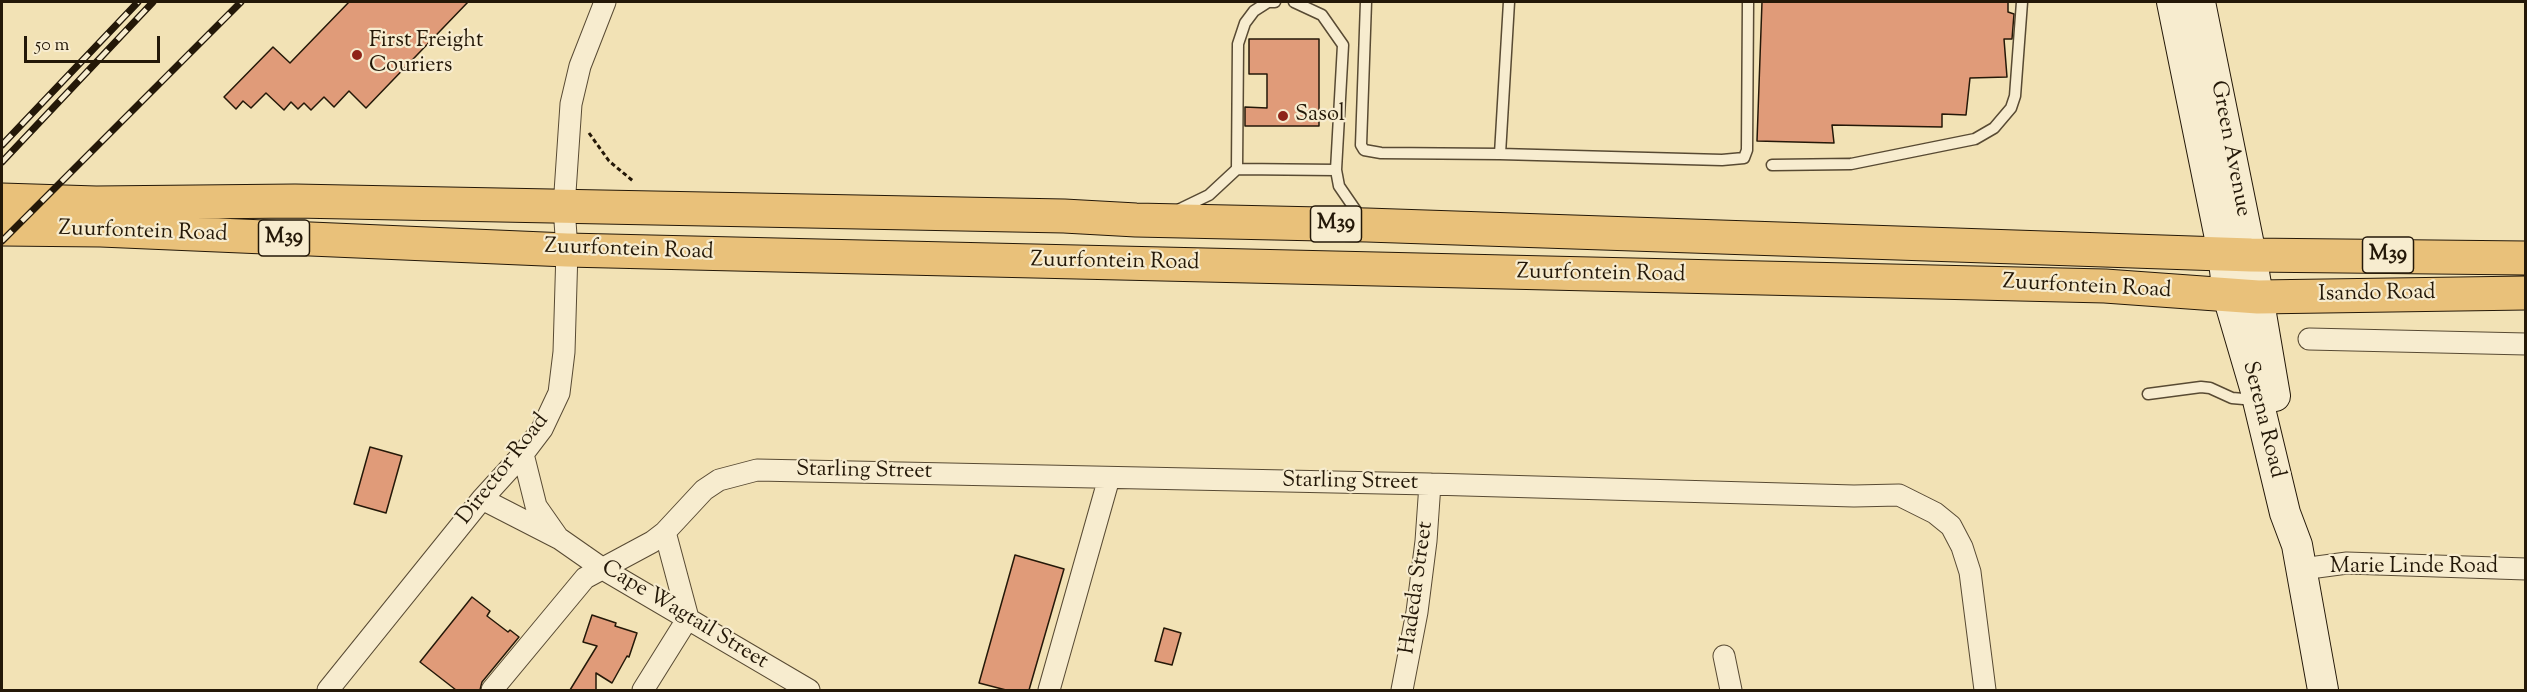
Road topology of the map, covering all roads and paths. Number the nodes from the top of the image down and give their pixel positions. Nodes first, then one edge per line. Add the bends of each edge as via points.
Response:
1 (605, 2) edge
2 (1275, 2) edge
3 (1294, 2) edge
4 (1366, 2) edge
5 (1509, 2) edge
6 (1748, 2) edge
7 (2022, 2) edge
8 (2172, 2) edge
9 (2200, 2) edge
10 (571, 104) junction
11 (1500, 154) junction
12 (1772, 165) dead end
13 (1236, 169) junction
14 (1336, 170) junction
15 (638, 185) dead end
16 (2, 200) edge
17 (564, 207) junction
18 (1136, 220) junction
19 (1367, 225) junction
20 (2, 229) edge
21 (567, 249) junction
22 (2237, 254) junction
23 (2526, 258) edge
24 (2526, 293) edge
25 (2243, 296) junction
26 (2309, 339) dead end
27 (2526, 344) edge
28 (2148, 394) dead end
29 (2258, 400) junction
30 (523, 454) junction
31 (1108, 477) junction
32 (1430, 484) junction
33 (482, 500) junction
34 (665, 532) junction
35 (560, 539) junction
36 (2300, 557) junction
37 (603, 568) junction
38 (2526, 568) edge
39 (688, 618) junction
40 (1724, 656) dead end
41 (328, 690) edge
42 (492, 690) edge
43 (643, 690) edge
44 (809, 690) edge
45 (1049, 690) edge
46 (1402, 690) edge
47 (1731, 690) edge
48 (1985, 690) edge
49 (2323, 690) edge

1 - 10 street, Director Road via 580,66
2 - 13 lane via 1254,11 1238,44
3 - 14 lane via 1322,15 1343,45
4 - 11 lane via 1364,150
5 - 11 lane
6 - 11 lane via 1744,158
7 - 12 lane via 2015,96 2011,108 1994,128 1975,139 1851,164
8 - 22 main road, Green Avenue
9 - 22 main road, Green Avenue
10 - 15 path via 609,161
10 - 17 street, Director Road
13 - 14 lane
13 - 18 lane via 1209,195 1189,206
14 - 19 lane via 1349,204
16 - 17 main road, Zuurfontein Road / M39
17 - 18 main road, Zuurfontein Road / M39
17 - 21 street, Director Road
18 - 19 main road, Zuurfontein Road / M39
19 - 22 main road, Zuurfontein Road / M39
20 - 21 main road, Zuurfontein Road / M39
21 - 25 main road, Zuurfontein Road / M39 via 2105,286
21 - 30 street, Director Road via 559,393 543,429
22 - 23 main road, Isando Road / M39
22 - 25 main road, Green Avenue
24 - 25 main road, Isando Road / M39
25 - 29 main road, Serena Road
25 - 36 main road, Serena Road via 2296,517
26 - 27 street, Isando Road
28 - 29 lane via 2200,387 2232,398
29 - 36 main road, Serena Road via 2285,513
30 - 33 street, Director Road
30 - 35 street via 532,496
31 - 32 street, Starling Street
31 - 34 street, Starling Street via 757,470 719,480 704,490
31 - 45 street
32 - 46 street, Hadeda Street via 1417,612
32 - 48 street, Starling Street via 1899,495 1935,513 1951,526 1962,546 1970,572
33 - 35 street
33 - 41 street, Director Road
34 - 37 street, Starling Street
34 - 39 street
35 - 37 street, Cape Wagtail Street
36 - 38 street, Marie Linde Road via 2347,563
36 - 49 main road, Serena Road
37 - 39 street, Cape Wagtail Street
37 - 42 street, Starling Street via 585,578
39 - 43 street
39 - 44 street, Cape Wagtail Street
40 - 47 street

